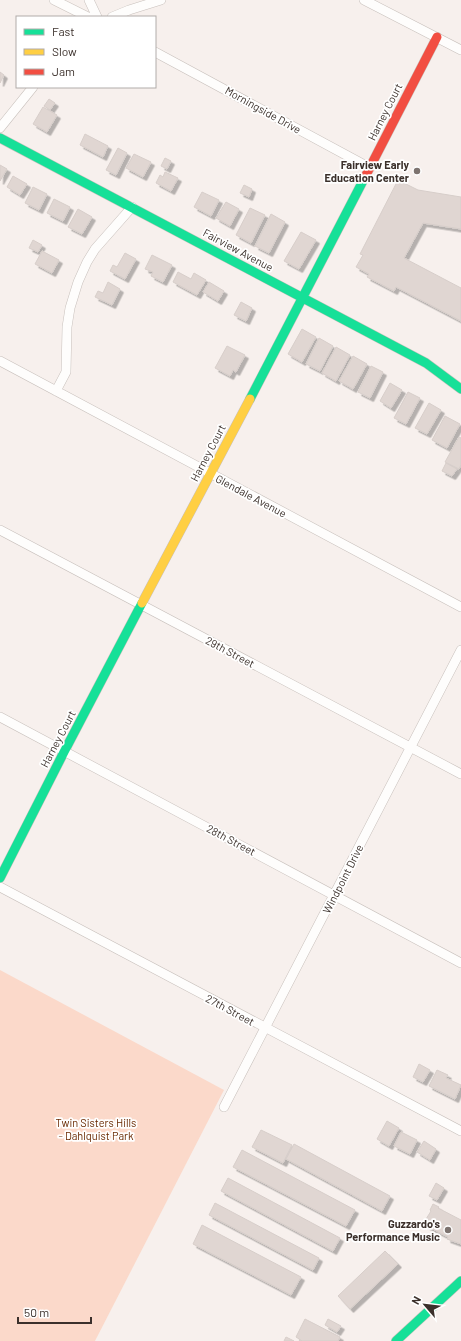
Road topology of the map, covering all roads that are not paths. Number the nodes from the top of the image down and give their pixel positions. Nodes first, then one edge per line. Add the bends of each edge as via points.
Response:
1 (54, 0) edge
2 (89, 0) edge
3 (161, 0) edge
4 (364, 0) edge
5 (137, 8) junction
6 (86, 16) edge
7 (97, 16) edge
8 (115, 16) edge
9 (133, 16) edge
10 (437, 37) junction
11 (461, 50) edge
12 (156, 53) edge
13 (32, 88) edge
14 (0, 128) edge
15 (0, 138) edge
16 (370, 168) junction
17 (132, 207) junction
18 (302, 297) junction
19 (0, 361) edge
20 (461, 389) edge
21 (56, 391) junction
22 (210, 474) junction
23 (0, 530) edge
24 (142, 606) junction
25 (461, 607) edge
26 (461, 650) edge
27 (0, 717) edge
28 (410, 747) junction
29 (64, 752) junction
30 (461, 774) edge
31 (0, 878) edge
32 (0, 887) edge
33 (334, 896) junction
34 (461, 963) edge
35 (266, 1028) junction
36 (224, 1107) dead end
37 (461, 1131) edge
38 (461, 1281) edge
39 (396, 1341) edge

1 - 6 street
2 - 7 street
3 - 5 street
4 - 10 street
5 - 8 street
5 - 9 street
10 - 11 street
10 - 16 street, Harney Court
12 - 16 street, Morningside Drive
13 - 14 street
15 - 17 street, Fairview Avenue
16 - 18 street, Harney Court
17 - 18 street, Fairview Avenue
17 - 21 street via 95,249 78,282 72,298 67,327 66,372
18 - 20 street, Fairview Avenue via 426,363
18 - 22 street, Harney Court
19 - 21 street, Glendale Avenue
21 - 22 street, Glendale Avenue
22 - 24 street, Harney Court
22 - 25 street, Glendale Avenue
23 - 24 street, 29th Street
24 - 28 street, 29th Street
24 - 29 street, Harney Court
26 - 28 street, Windpoint Drive
27 - 29 street, 28th Street
28 - 30 street, 29th Street
28 - 33 street, Windpoint Drive
29 - 31 street, Harney Court
29 - 33 street, 28th Street
32 - 35 street, 27th Street
33 - 34 street, 28th Street
33 - 35 street, Windpoint Drive
35 - 36 street, Windpoint Drive
35 - 37 street, 27th Street
38 - 39 street

